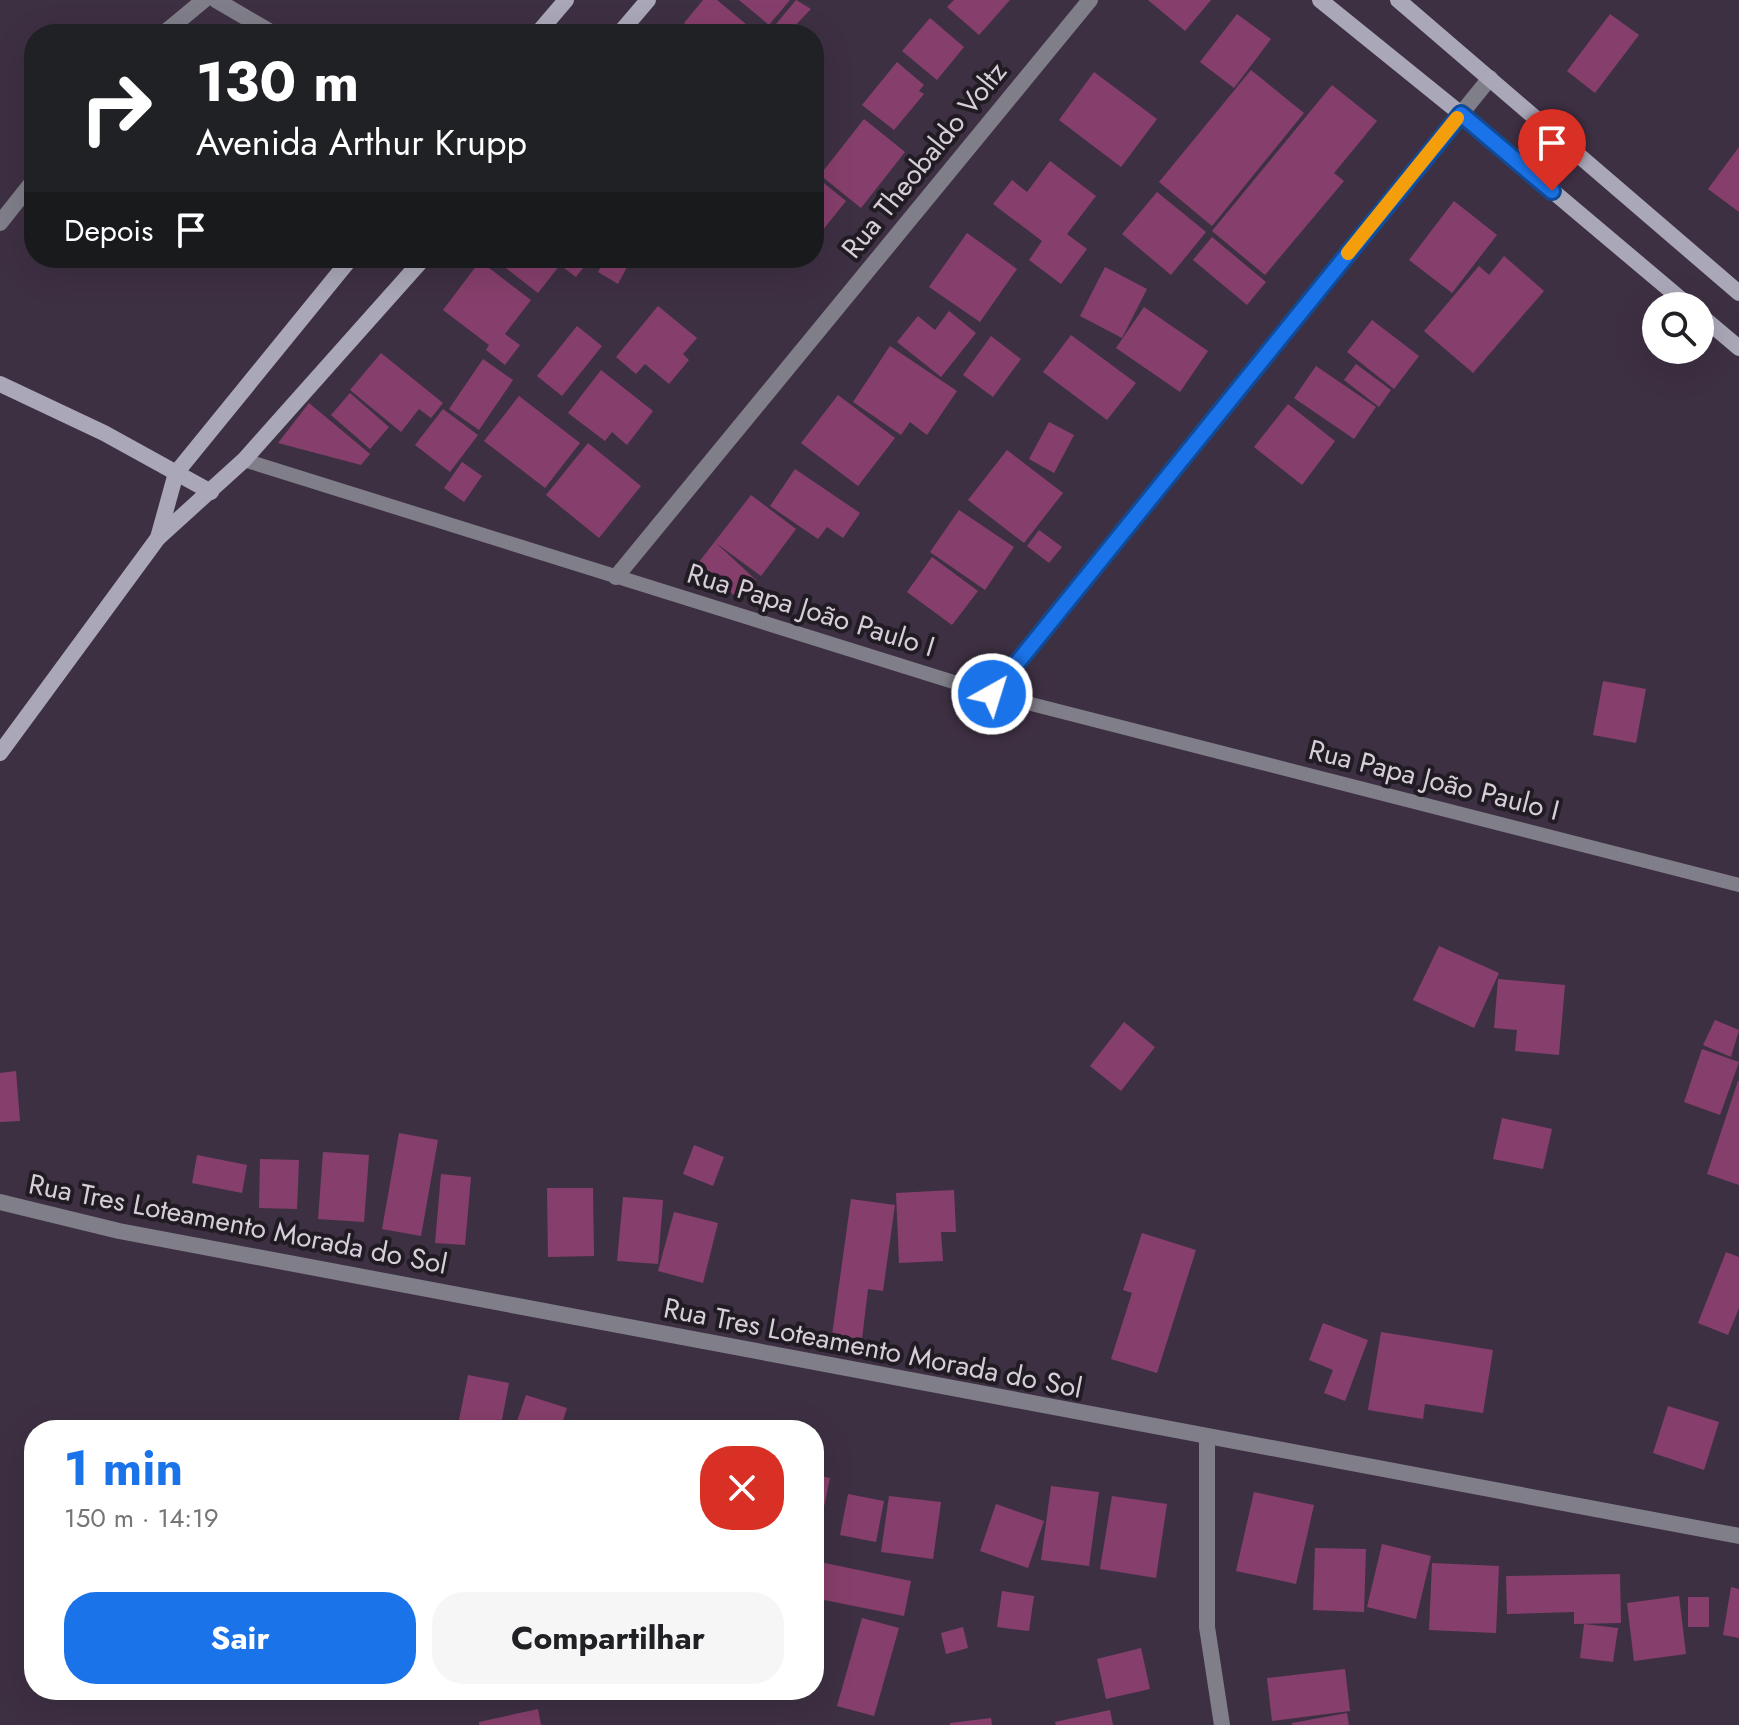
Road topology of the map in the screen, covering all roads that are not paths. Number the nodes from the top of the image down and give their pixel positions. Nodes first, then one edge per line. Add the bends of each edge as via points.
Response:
1 (204, 0) edge
2 (216, 0) edge
3 (566, 0) edge
4 (648, 0) edge
5 (1090, 0) edge
6 (1320, 0) edge
7 (1398, 0) edge
8 (175, 24) edge
9 (257, 24) edge
10 (546, 24) edge
11 (628, 24) edge
12 (1490, 78) junction
13 (1461, 114) junction
14 (24, 193) edge
15 (0, 223) edge
16 (343, 268) edge
17 (415, 268) edge
18 (1672, 292) edge
19 (1739, 293) edge
20 (1714, 327) edge
21 (1739, 348) edge
22 (0, 384) edge
23 (244, 460) junction
24 (176, 473) junction
25 (211, 492) junction
26 (158, 538) junction
27 (616, 577) junction
28 (992, 694) junction
29 (0, 753) edge
30 (1739, 885) edge
31 (0, 1202) edge
32 (1207, 1438) junction
33 (1739, 1536) edge
34 (1222, 1725) edge

1 - 8 street
2 - 9 street
3 - 10 main road
4 - 11 main road
5 - 27 street, Rua Theobaldo Voltz
6 - 13 main road
7 - 12 main road
12 - 13 street
12 - 19 main road
13 - 18 main road
13 - 28 street
14 - 15 street
16 - 24 main road
17 - 23 main road
20 - 21 main road
22 - 24 main road
23 - 25 main road
23 - 27 lane, Rua Papa João Paulo I
24 - 25 main road
24 - 26 main road
25 - 26 main road
26 - 29 main road
27 - 28 lane, Rua Papa João Paulo I
28 - 30 lane, Rua Papa João Paulo I
31 - 32 street, Rua Tres Loteamento Morada do Sol via 119,1231
32 - 33 street, Rua Tres Loteamento Morada do Sol
32 - 34 street via 1207,1627

